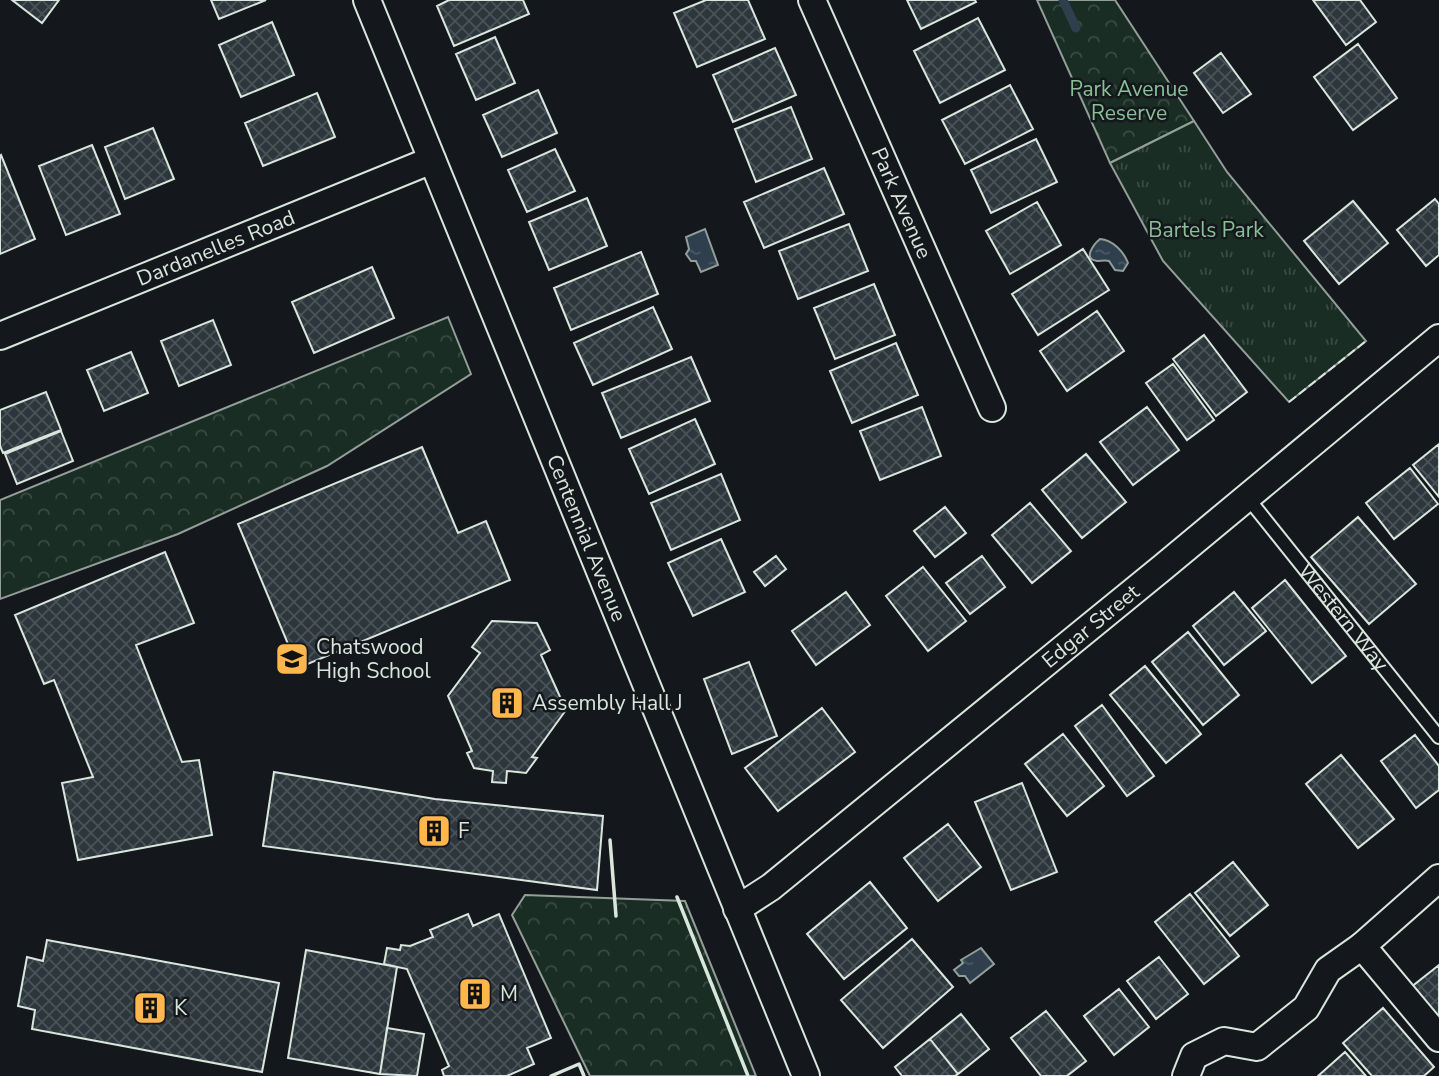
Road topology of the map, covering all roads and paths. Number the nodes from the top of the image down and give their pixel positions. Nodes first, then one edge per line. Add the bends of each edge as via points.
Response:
1 (367, 0) edge
2 (812, 0) edge
3 (432, 160) junction
4 (0, 335) edge
5 (1439, 338) edge
6 (992, 408) dead end
7 (1247, 497) junction
8 (1439, 737) edge
9 (1439, 878) edge
10 (737, 909) junction
11 (1362, 946) junction
12 (1439, 1038) edge
13 (806, 1076) edge
14 (1186, 1076) edge

1 - 3 street, Centennial Avenue
2 - 6 street, Park Avenue
3 - 4 street, Dardanelles Road
3 - 10 street, Centennial Avenue
5 - 7 street, Edgar Street
7 - 8 lane, Western Way
7 - 10 street, Edgar Street via 765,892
9 - 11 street
10 - 13 street, Centennial Avenue
11 - 12 street
11 - 14 street via 1328,970 1306,1008 1257,1048 1224,1041 1194,1056

